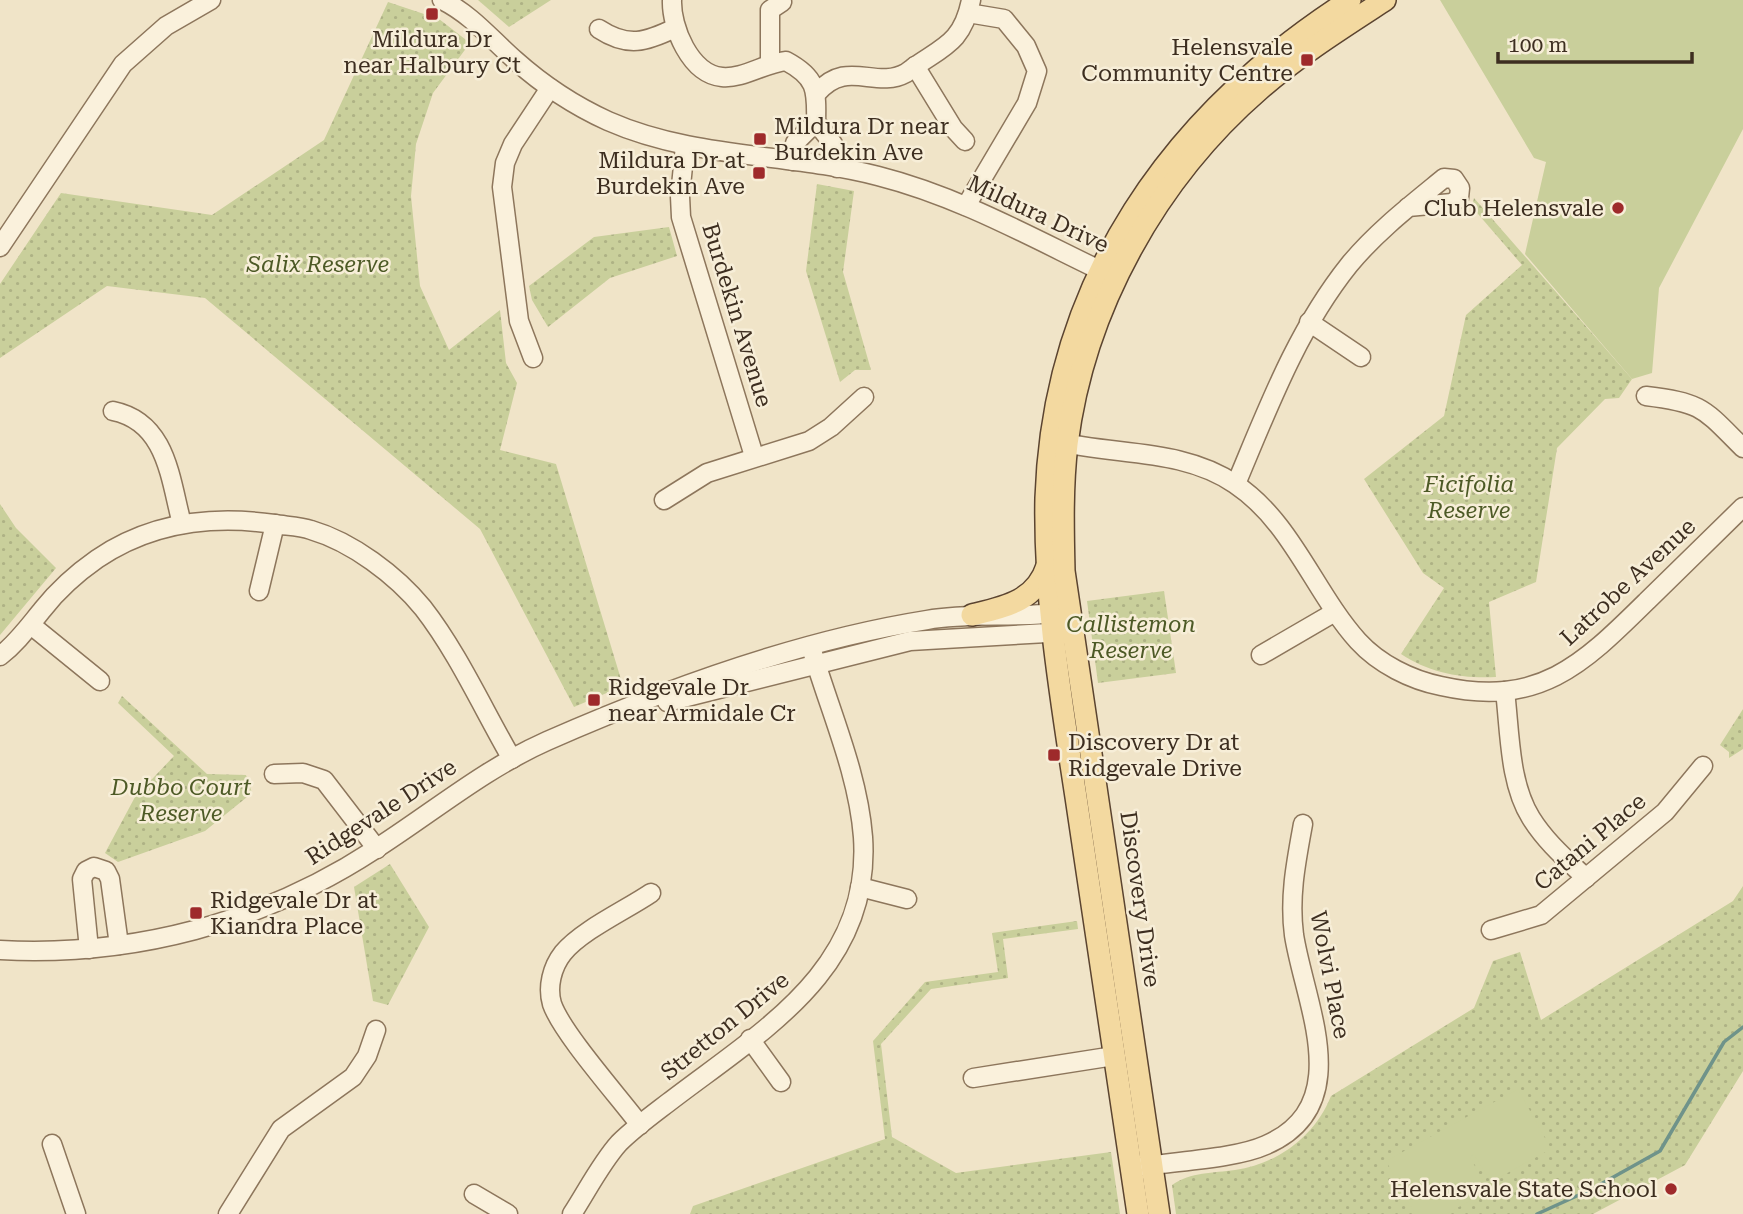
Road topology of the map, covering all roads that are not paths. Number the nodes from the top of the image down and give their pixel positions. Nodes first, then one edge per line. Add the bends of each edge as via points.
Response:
1 (211, 0) edge
2 (442, 0) edge
3 (673, 0) edge
4 (1350, 0) edge
5 (1385, 0) edge
6 (782, 2) edge
7 (970, 6) edge
8 (675, 28) junction
9 (599, 29) dead end
10 (769, 63) junction
11 (915, 66) junction
12 (550, 89) junction
13 (817, 93) junction
14 (816, 122) junction
15 (965, 141) dead end
16 (685, 146) junction
17 (793, 161) junction
18 (837, 168) junction
19 (966, 206) junction
20 (1408, 207) dead end
21 (6, 225) edge
22 (0, 247) edge
23 (1109, 274) junction
24 (1309, 322) junction
25 (1361, 357) dead end
26 (533, 358) dead end
27 (1646, 396) dead end
28 (864, 397) dead end
29 (113, 411) dead end
30 (1059, 442) junction
31 (1743, 448) edge
32 (754, 456) junction
33 (1236, 484) junction
34 (664, 500) dead end
35 (1743, 507) edge
36 (182, 524) junction
37 (275, 524) junction
38 (1048, 564) junction
39 (259, 591) dead end
40 (1335, 612) junction
41 (972, 615) junction
42 (1062, 623) junction
43 (31, 625) junction
44 (811, 647) junction
45 (1261, 655) dead end
46 (0, 656) edge
47 (816, 665) junction
48 (100, 681) dead end
49 (1505, 691) junction
50 (616, 713) junction
51 (512, 759) junction
52 (1703, 766) dead end
53 (274, 774) dead end
54 (1303, 824) dead end
55 (377, 849) junction
56 (1586, 878) junction
57 (860, 887) junction
58 (651, 893) dead end
59 (907, 899) dead end
60 (1490, 930) dead end
61 (119, 945) junction
62 (89, 948) junction
63 (0, 950) edge
64 (376, 1030) dead end
65 (750, 1040) junction
66 (1114, 1056) junction
67 (973, 1078) dead end
68 (781, 1082) dead end
69 (640, 1125) junction
70 (51, 1144) dead end
71 (1142, 1166) junction
72 (474, 1194) dead end
73 (76, 1214) edge
74 (228, 1214) edge
75 (508, 1214) edge
76 (572, 1214) edge
77 (1138, 1214) edge
78 (1159, 1214) edge

1 - 21 street via 166,26 123,64
2 - 12 street, Mildura Drive via 480,25
3 - 8 street
4 - 23 main road, Discovery Drive via 1247,76 1200,122 1128,219
5 - 23 main road, Discovery Drive via 1300,56 1222,126 1166,192
6 - 10 street via 770,10
7 - 11 street via 959,36
7 - 19 street via 1004,19 1026,46 1037,71 1027,103
8 - 9 street via 646,42 628,43
8 - 10 street via 704,71 722,77
10 - 13 street via 786,61 803,70
11 - 13 street via 897,78 848,73
11 - 15 street
12 - 16 street, Mildura Drive via 608,121
12 - 26 street via 513,144 502,187 519,321
13 - 14 street
14 - 17 street via 795,143
14 - 18 street via 832,144
16 - 17 street, Mildura Drive
16 - 32 street, Burdekin Avenue via 681,217
17 - 18 street, Mildura Drive
18 - 19 street, Mildura Drive via 913,185
19 - 23 street, Mildura Drive
20 - 24 street via 1350,264
21 - 22 street
23 - 30 main road, Discovery Drive via 1071,349
24 - 25 street
24 - 33 street
27 - 31 street via 1687,401 1706,411
28 - 32 street via 809,441
29 - 36 street via 141,421 155,435
30 - 33 street, Latrobe Avenue via 1190,463
30 - 38 main road, Discovery Drive via 1046,498
30 - 42 main road, Discovery Drive
32 - 34 street via 707,473
33 - 40 street, Latrobe Avenue via 1263,506 1284,532
35 - 49 street, Latrobe Avenue via 1592,655 1561,674
36 - 37 street via 220,520
36 - 43 street via 153,531 96,560 64,586
37 - 39 street
37 - 51 street via 311,529 339,542 404,588 443,638
38 - 41 main road via 1042,582 1029,593 1006,607
38 - 42 main road, Discovery Drive
40 - 45 street
40 - 49 street, Latrobe Avenue via 1360,643 1392,668 1426,683 1463,691
41 - 42 street, Ridgevale Drive
41 - 44 street, Ridgevale Drive via 929,619
42 - 47 street, Ridgevale Drive via 910,641
42 - 66 main road, Discovery Drive
42 - 71 main road, Discovery Drive
43 - 46 street
43 - 48 street
44 - 47 street, Stretton Drive
44 - 50 street, Ridgevale Drive via 668,691
47 - 50 street, Ridgevale Drive
47 - 57 street, Stretton Drive via 859,810 864,857
49 - 56 street via 1515,774 1529,816 1549,843
50 - 51 street, Ridgevale Drive
51 - 55 street, Ridgevale Drive
52 - 56 street, Catani Place via 1665,813
53 - 55 street via 303,773 324,780
54 - 71 street, Wolvi Place via 1291,893 1294,935 1321,1055 1306,1112 1287,1132 1263,1147
55 - 61 street, Ridgevale Drive via 273,905 186,933
56 - 60 street, Catani Place via 1541,915
57 - 59 street
57 - 65 street, Stretton Drive via 843,940 829,963 810,989
58 - 69 street via 573,943 556,963 550,989 562,1023
61 - 62 street, Ridgevale Drive
61 - 62 street via 109,875 94,867 82,879
62 - 63 street, Ridgevale Drive
64 - 74 street via 353,1077 281,1129
65 - 68 street
65 - 69 street, Stretton Drive
66 - 67 street
66 - 71 main road, Discovery Drive
69 - 76 street, Stretton Drive via 618,1144
70 - 73 street
71 - 77 main road, Discovery Drive
71 - 78 main road, Discovery Drive
72 - 75 street

